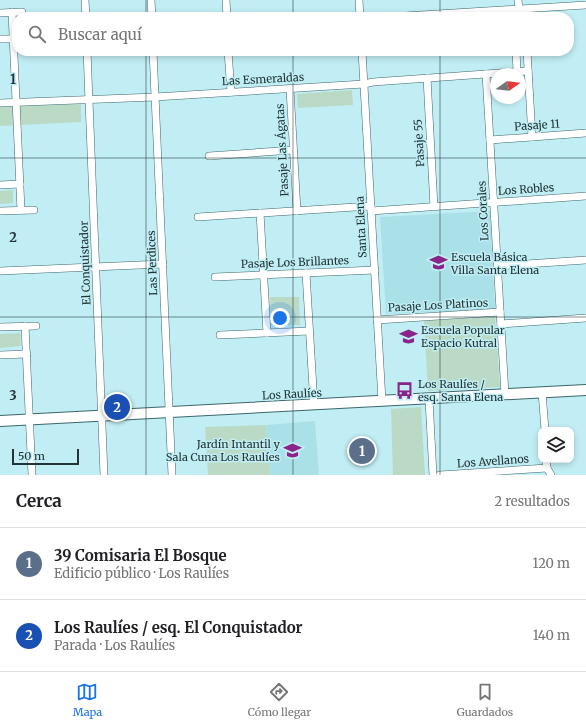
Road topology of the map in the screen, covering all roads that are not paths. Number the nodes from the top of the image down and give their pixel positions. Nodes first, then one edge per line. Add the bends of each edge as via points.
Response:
1 (85, 0) edge
2 (151, 0) edge
3 (226, 0) edge
4 (359, 0) edge
5 (518, 0) edge
6 (586, 5) edge
7 (519, 9) junction
8 (12, 12) joint
9 (22, 12) dead end
10 (86, 12) edge
11 (152, 12) edge
12 (227, 12) edge
13 (360, 12) edge
14 (470, 12) edge
15 (517, 12) edge
16 (521, 12) edge
17 (0, 13) edge
18 (0, 39) edge
19 (12, 39) edge
20 (14, 56) edge
21 (87, 56) edge
22 (153, 56) edge
23 (228, 56) edge
24 (362, 56) edge
25 (516, 56) edge
26 (527, 56) edge
27 (517, 68) edge
28 (528, 71) joint
29 (486, 74) junction
30 (490, 74) edge
31 (427, 78) junction
32 (364, 84) junction
33 (290, 89) junction
34 (231, 92) junction
35 (155, 97) junction
36 (89, 100) junction
37 (0, 103) edge
38 (16, 103) junction
39 (586, 133) edge
40 (532, 137) junction
41 (490, 140) junction
42 (294, 150) junction
43 (209, 156) dead end
44 (20, 184) junction
45 (0, 185) edge
46 (586, 196) edge
47 (494, 202) junction
48 (434, 207) junction
49 (371, 209) junction
50 (21, 210) junction
51 (34, 210) dead end
52 (0, 211) edge
53 (297, 211) junction
54 (260, 213) junction
55 (198, 217) dead end
56 (586, 260) edge
57 (163, 264) junction
58 (497, 266) junction
59 (96, 267) junction
60 (375, 270) junction
61 (0, 271) edge
62 (306, 273) junction
63 (264, 274) junction
64 (215, 276) dead end
65 (500, 312) junction
66 (586, 318) edge
67 (378, 320) junction
68 (501, 324) junction
69 (25, 326) junction
70 (36, 326) dead end
71 (0, 328) edge
72 (309, 330) junction
73 (268, 333) junction
74 (220, 336) dead end
75 (27, 354) junction
76 (0, 355) edge
77 (586, 390) edge
78 (542, 392) junction
79 (505, 394) junction
80 (428, 399) junction
81 (382, 401) junction
82 (314, 405) junction
83 (169, 413) junction
84 (102, 417) junction
85 (30, 420) junction
86 (0, 422) edge
87 (544, 427) edge
88 (546, 463) edge
89 (547, 468) junction
90 (499, 473) edge
91 (32, 475) edge
92 (104, 475) edge
93 (172, 475) edge
94 (433, 475) edge
95 (440, 475) edge
96 (551, 475) edge

1 - 10 street
2 - 11 street
3 - 12 street
4 - 13 street
5 - 7 street
6 - 7 street
7 - 14 street
7 - 15 street
7 - 16 street
8 - 9 street
8 - 17 street
18 - 19 street
20 - 38 street
21 - 36 street, El Conquistador
22 - 35 street, Las Perdices
23 - 34 street
24 - 32 street, Santa Elena
25 - 27 street
26 - 28 street
28 - 40 street
29 - 30 street, Las Esmeraldas
29 - 31 street, Las Esmeraldas
29 - 41 street, Los Corales
31 - 32 street, Las Esmeraldas
31 - 48 street, Pasaje 55
32 - 33 street, Las Esmeraldas
32 - 49 street, Santa Elena
33 - 34 street, Las Esmeraldas
33 - 42 street, Pasaje Las Ágatas
34 - 35 street, Las Esmeraldas
35 - 36 street, Las Esmeraldas
35 - 57 street, Las Perdices
36 - 38 street, Las Esmeraldas
36 - 59 street, El Conquistador
37 - 38 street, Las Esmeraldas
38 - 44 street
39 - 40 street, Pasaje 11
40 - 41 street, Pasaje 11
41 - 47 street, Los Corales
42 - 43 street
42 - 53 street, Pasaje Las Ágatas
44 - 45 street
44 - 50 street
46 - 47 street, Los Robles
47 - 48 street, Los Robles
47 - 58 street, Los Corales
48 - 49 street, Los Robles
49 - 53 street, Los Robles
49 - 60 street, Santa Elena
50 - 51 street
50 - 52 street
53 - 54 street, Los Robles
54 - 55 street, Los Robles
54 - 63 street
56 - 58 street
57 - 59 street
57 - 83 street, Las Perdices
58 - 65 street, Los Corales
59 - 61 street
59 - 84 street, El Conquistador
60 - 62 street, Pasaje Los Brillantes
60 - 67 street, Santa Elena
62 - 63 street, Pasaje Los Brillantes
62 - 72 street
63 - 64 street, Pasaje Los Brillantes
63 - 73 street
65 - 67 street, Pasaje Los Platinos
65 - 68 street, Los Corales
66 - 68 street
67 - 81 street, Santa Elena
68 - 79 street, Los Corales
69 - 70 street
69 - 71 street
69 - 75 street
72 - 73 street
72 - 82 street
73 - 74 street
75 - 76 street
75 - 85 street
77 - 78 street, Los Raulíes
78 - 79 street, Los Raulíes
78 - 87 street
79 - 80 street, Los Raulíes
80 - 81 street, Los Raulíes
80 - 94 street
81 - 82 street, Los Raulíes
82 - 83 street, Los Raulíes
83 - 84 street, Los Raulíes
83 - 93 street, Las Perdices
84 - 85 street, Los Raulíes
84 - 92 street, El Conquistador
85 - 86 street, Los Raulíes
85 - 91 street
88 - 89 street
89 - 90 street, Los Avellanos
89 - 96 street
90 - 95 street, Los Avellanos

